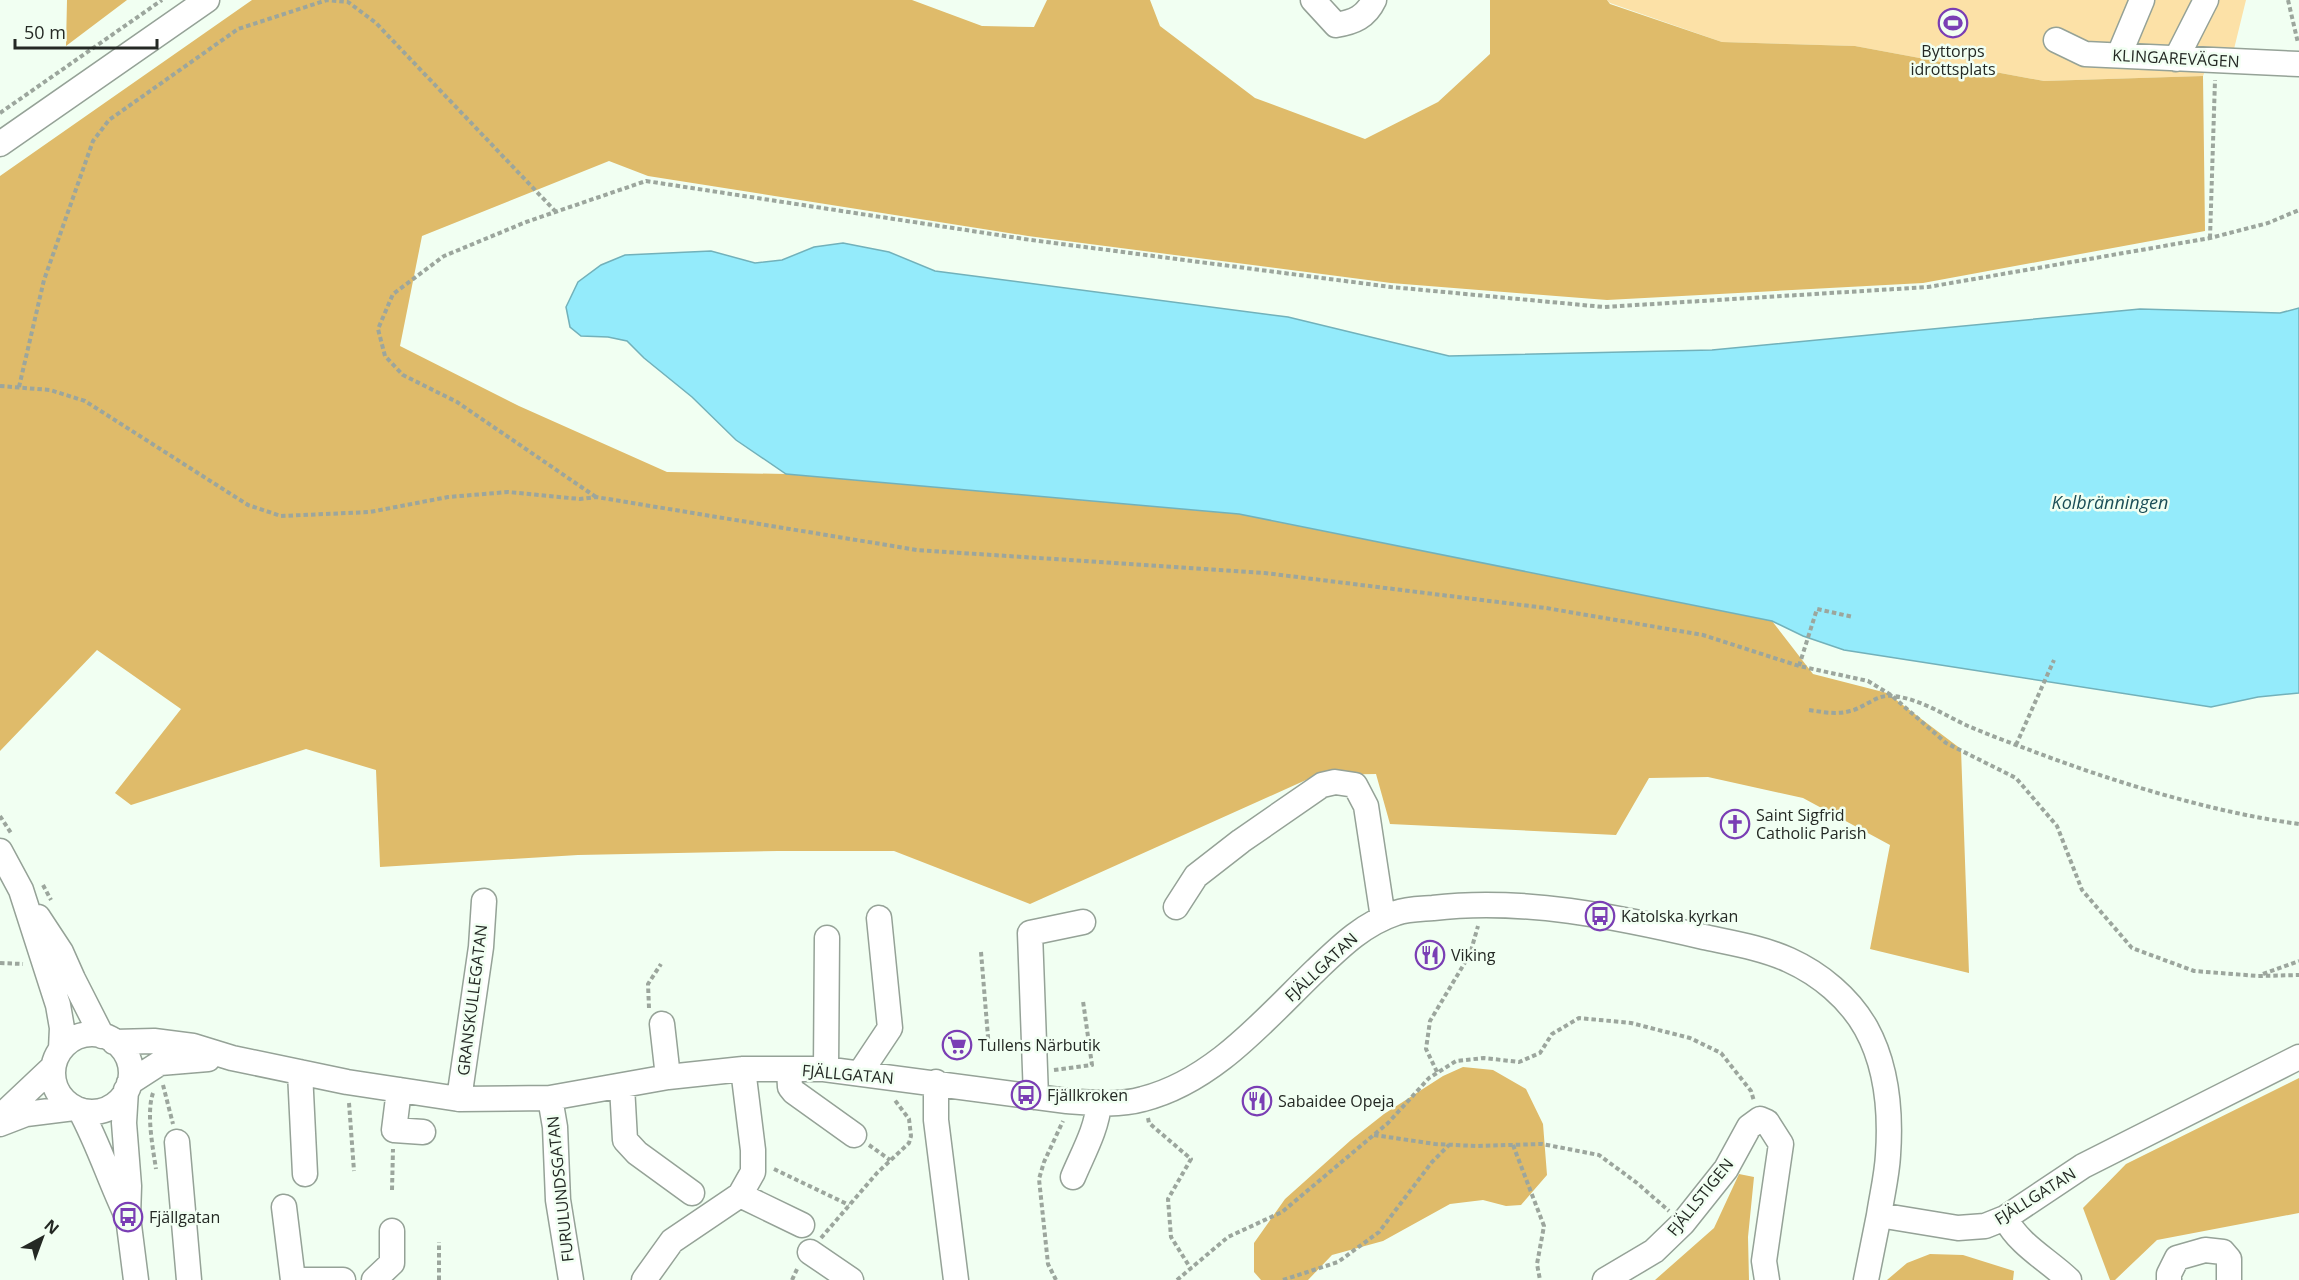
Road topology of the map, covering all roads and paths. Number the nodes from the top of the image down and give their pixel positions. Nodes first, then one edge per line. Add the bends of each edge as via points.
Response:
1 (162, 0) edge
2 (207, 0) edge
3 (327, 0) edge
4 (1313, 0) edge
5 (1374, 0) edge
6 (2142, 0) edge
7 (2205, 0) edge
8 (2288, 0) edge
9 (2056, 40) dead end
10 (2299, 46) edge
11 (2119, 55) junction
12 (2176, 58) junction
13 (2215, 60) junction
14 (2299, 64) edge
15 (0, 113) edge
16 (0, 144) edge
17 (2299, 210) edge
18 (556, 212) junction
19 (2210, 238) junction
20 (0, 386) edge
21 (19, 387) junction
22 (596, 498) junction
23 (1853, 617) dead end
24 (2054, 660) dead end
25 (1799, 666) junction
26 (1891, 695) junction
27 (1809, 710) dead end
28 (2016, 745) junction
29 (2299, 824) edge
30 (0, 851) edge
31 (21, 890) junction
32 (484, 901) dead end
33 (1483, 905) junction
34 (1176, 907) dead end
35 (879, 918) dead end
36 (1383, 918) junction
37 (1083, 922) dead end
38 (827, 938) dead end
39 (981, 952) dead end
40 (2299, 961) edge
41 (661, 964) dead end
42 (2299, 975) edge
43 (2258, 976) junction
44 (1083, 1001) dead end
45 (662, 1024) joint
46 (108, 1039) junction
47 (57, 1058) junction
48 (232, 1058) junction
49 (2299, 1058) edge
50 (1035, 1062) junction
51 (744, 1069) junction
52 (789, 1069) junction
53 (826, 1069) junction
54 (300, 1072) junction
55 (1437, 1072) junction
56 (860, 1073) junction
57 (668, 1077) junction
58 (162, 1078) dead end
59 (890, 1078) junction
60 (347, 1082) junction
61 (936, 1083) junction
62 (622, 1086) junction
63 (128, 1087) junction
64 (399, 1090) junction
65 (1036, 1097) junction
66 (550, 1098) junction
67 (459, 1099) junction
68 (1142, 1100) junction
69 (1067, 1101) junction
70 (1099, 1103) junction
71 (77, 1109) junction
72 (0, 1117) edge
73 (1760, 1119) junction
74 (0, 1124) edge
75 (394, 1130) junction
76 (423, 1132) dead end
77 (854, 1135) dead end
78 (1373, 1135) junction
79 (177, 1142) joint
80 (1450, 1145) junction
81 (1513, 1145) junction
82 (753, 1156) junction
83 (354, 1171) dead end
84 (305, 1174) dead end
85 (1073, 1177) dead end
86 (392, 1190) dead end
87 (692, 1193) dead end
88 (740, 1195) junction
89 (849, 1205) junction
90 (284, 1207) dead end
91 (164, 1212) dead end
92 (139, 1215) junction
93 (1879, 1215) junction
94 (2005, 1218) junction
95 (1683, 1223) junction
96 (802, 1225) dead end
97 (392, 1231) dead end
98 (439, 1242) dead end
99 (810, 1252) junction
100 (1191, 1269) junction
101 (136, 1280) edge
102 (189, 1280) edge
103 (293, 1280) edge
104 (299, 1280) edge
105 (343, 1280) edge
106 (374, 1280) edge
107 (439, 1280) edge
108 (571, 1280) edge
109 (644, 1280) edge
110 (792, 1280) edge
111 (851, 1280) edge
112 (956, 1280) edge
113 (1056, 1280) edge
114 (1177, 1280) edge
115 (1282, 1280) edge
116 (1540, 1280) edge
117 (1605, 1280) edge
118 (1767, 1280) edge
119 (1866, 1280) edge
120 (2069, 1280) edge
121 (2169, 1280) edge
122 (2229, 1280) edge

1 - 15 path
2 - 16 street
3 - 18 path via 348,2 376,23
3 - 21 path via 238,29 109,120 93,141 44,280
4 - 5 street via 1336,25 1352,23 1369,11
6 - 11 street
7 - 12 street
8 - 10 path
9 - 11 street, KLINGAREVÄGEN via 2085,54
11 - 12 street, KLINGAREVÄGEN
12 - 13 street, KLINGAREVÄGEN
13 - 14 street, KLINGAREVÄGEN
13 - 19 path
17 - 19 path via 2268,224
18 - 19 path via 646,181 1030,240 1391,287 1604,307 1928,287
18 - 22 path via 444,256 393,294 378,329 385,356 403,375 457,402
20 - 21 path
21 - 22 path via 50,390 85,401 248,505 281,516 370,512 448,497 508,492
22 - 25 path via 917,550 1264,573 1546,608 1703,635
23 - 25 path via 1817,609
24 - 28 path
25 - 26 path via 1868,681
26 - 27 path via 1851,711 1832,714
26 - 28 path via 1932,707
26 - 43 path via 1946,743 2016,778 2057,826 2082,890 2132,948 2194,971
28 - 29 path via 2227,811
30 - 31 street
31 - 46 street via 62,952
31 - 47 street via 58,1005 62,1028
32 - 67 street, GRANSKULLEGATAN
33 - 36 street, FJÄLLGATAN via 1397,912
33 - 55 path via 1470,954 1430,1021 1426,1049
33 - 93 street, FJÄLLGATAN via 1630,920 1751,948 1789,960 1822,980 1844,998 1865,1026 1879,1056 1887,1092 1888,1156
34 - 36 street via 1196,876 1322,785 1335,782 1354,785 1363,796
35 - 56 street via 890,1028
36 - 68 street, FJÄLLGATAN via 1344,944 1220,1060 1196,1078
37 - 50 street via 1030,933
38 - 53 street
39 - 50 path via 989,1049
40 - 43 path
41 - 45 path via 648,984 650,1015
42 - 43 path
44 - 50 path via 1092,1065
45 - 57 street
46 - 47 street via 89,1034 77,1037
46 - 48 street, FJÄLLGATAN via 193,1046
46 - 63 street via 127,1057
47 - 71 street via 53,1079 57,1091
47 - 72 street
48 - 54 street, FJÄLLGATAN
48 - 63 street, FJÄLLGATAN via 160,1063
49 - 94 street, FJÄLLGATAN via 2083,1166
50 - 65 street
51 - 52 street, FJÄLLGATAN
51 - 57 street, FJÄLLGATAN
51 - 82 street
52 - 53 street, FJÄLLGATAN
52 - 77 street via 794,1092
53 - 56 street, FJÄLLGATAN
54 - 60 street, FJÄLLGATAN
54 - 84 street
55 - 73 path via 1456,1061 1484,1058 1519,1062 1540,1053 1552,1034 1579,1018 1631,1023 1690,1038 1721,1053 1751,1091
55 - 78 path
56 - 59 street, FJÄLLGATAN
57 - 62 street, FJÄLLGATAN
58 - 79 path
59 - 61 street, FJÄLLGATAN
59 - 89 path via 890,1095 909,1119 911,1137
60 - 64 street, FJÄLLGATAN
60 - 83 path
61 - 65 street, FJÄLLGATAN
61 - 112 street via 936,1120
62 - 66 street, FJÄLLGATAN
62 - 87 street via 625,1140
63 - 71 street via 107,1109
63 - 92 street via 124,1123 129,1186
64 - 67 street, FJÄLLGATAN
64 - 75 street
65 - 69 street, FJÄLLGATAN
66 - 67 street, FJÄLLGATAN
66 - 108 street, FURULUNDSGATAN via 558,1200
68 - 70 street, FJÄLLGATAN
68 - 100 path via 1149,1123 1191,1159 1168,1199 1171,1237
69 - 70 street, FJÄLLGATAN
69 - 113 path via 1067,1113 1039,1179 1048,1264
70 - 85 street via 1092,1132
71 - 74 street via 26,1114
71 - 92 street via 104,1159 114,1190
73 - 95 street, FJÄLLSTIGEN via 1749,1127 1726,1169
73 - 118 street via 1767,1122 1782,1144 1764,1261
75 - 76 street
75 - 86 path
78 - 80 path
78 - 100 path via 1282,1212 1228,1237
79 - 102 street
80 - 81 path
80 - 115 path via 1432,1162 1379,1232 1338,1262
81 - 95 path via 1542,1144 1599,1155
81 - 116 path via 1544,1226 1537,1264
82 - 88 street via 753,1172
82 - 89 path
88 - 96 street
88 - 109 street via 672,1241
89 - 99 path
90 - 103 street
91 - 92 path
92 - 101 street
93 - 94 street, FJÄLLGATAN via 1958,1228 1985,1226
93 - 119 street
94 - 120 street via 2030,1249
95 - 117 street, FJÄLLSTIGEN via 1654,1251
97 - 106 street via 392,1263
98 - 107 path
99 - 110 path
99 - 111 street
100 - 114 path
104 - 105 street
121 - 122 street via 2177,1258 2205,1250 2223,1252 2229,1259

